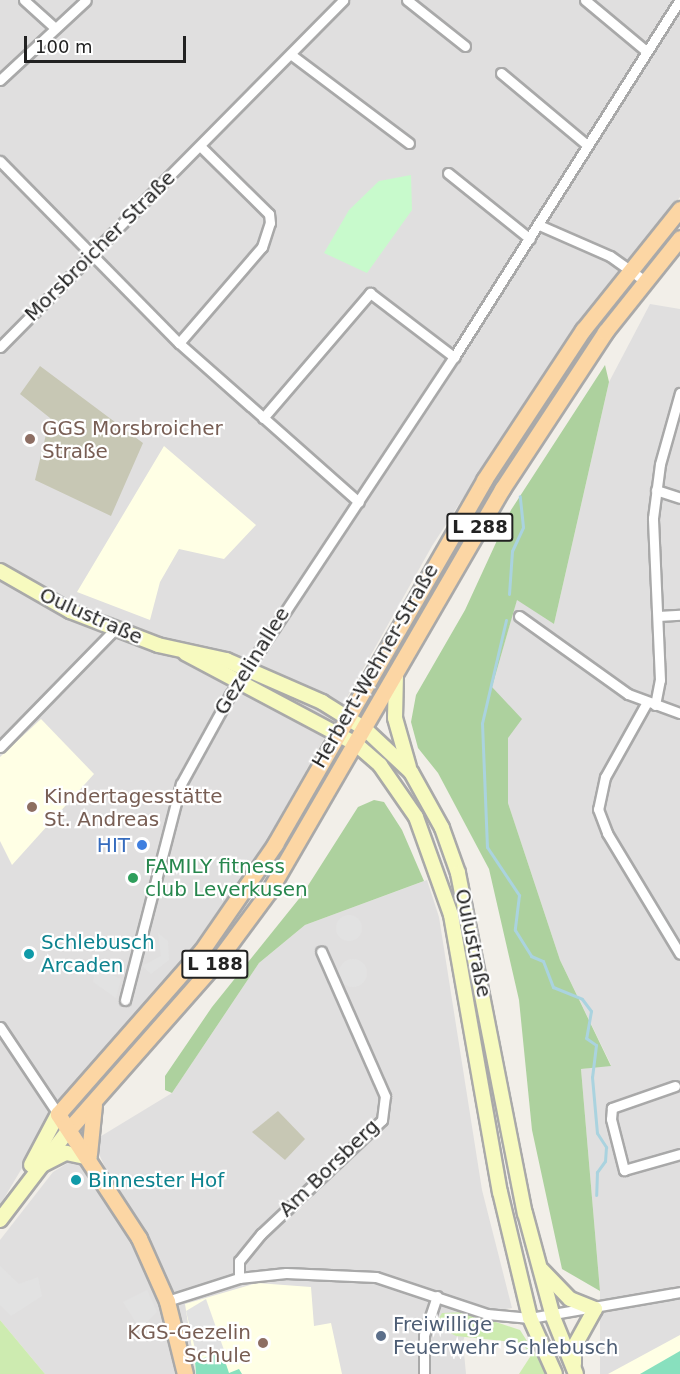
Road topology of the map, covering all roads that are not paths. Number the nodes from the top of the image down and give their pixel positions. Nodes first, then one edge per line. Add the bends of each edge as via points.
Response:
1 (24, 0) edge
2 (86, 0) edge
3 (343, 0) edge
4 (407, 0) edge
5 (585, 0) edge
6 (680, 0) edge
7 (55, 28) junction
8 (465, 46) dead end
9 (645, 50) junction
10 (293, 56) junction
11 (501, 73) dead end
12 (0, 80) edge
13 (409, 143) dead end
14 (587, 145) junction
15 (201, 147) junction
16 (0, 162) edge
17 (448, 173) dead end
18 (680, 209) edge
19 (539, 225) junction
20 (680, 238) edge
21 (530, 239) junction
22 (92, 253) junction
23 (630, 269) junction
24 (645, 281) junction
25 (179, 343) junction
26 (0, 347) edge
27 (454, 357) junction
28 (680, 393) edge
29 (263, 418) junction
30 (656, 490) junction
31 (680, 498) edge
32 (358, 502) junction
33 (0, 571) edge
34 (680, 615) edge
35 (519, 616) dead end
36 (658, 616) junction
37 (115, 629) junction
38 (185, 653) junction
39 (246, 669) junction
40 (396, 674) junction
41 (238, 682) junction
42 (651, 704) junction
43 (680, 713) edge
44 (345, 715) junction
45 (365, 729) junction
46 (336, 731) junction
47 (356, 744) junction
48 (0, 747) edge
49 (411, 772) junction
50 (321, 951) dead end
51 (680, 954) edge
52 (125, 1000) dead end
53 (0, 1027) edge
54 (675, 1086) dead end
55 (97, 1099) junction
56 (58, 1114) junction
57 (70, 1128) junction
58 (680, 1154) edge
59 (89, 1158) junction
60 (38, 1168) junction
61 (13, 1201) junction
62 (0, 1220) edge
63 (537, 1263) junction
64 (239, 1278) junction
65 (680, 1292) edge
66 (437, 1296) junction
67 (168, 1301) junction
68 (595, 1309) junction
69 (553, 1317) junction
70 (530, 1318) junction
71 (575, 1372) edge
72 (185, 1374) edge
73 (424, 1374) edge
74 (555, 1374) edge

1 - 7 street
2 - 7 street
3 - 10 street, Morsbroicher Straße
4 - 8 street
5 - 9 street
6 - 9 street, Gezelinallee
7 - 12 street
9 - 14 street, Gezelinallee
10 - 13 street
10 - 15 street, Morsbroicher Straße
11 - 14 street
14 - 19 street, Gezelinallee
15 - 22 street, Morsbroicher Straße
15 - 25 street via 269,214 262,247
16 - 22 street
17 - 21 street
18 - 23 main road, Herbert-Wehner-Straße / L 288
19 - 21 street, Gezelinallee
19 - 23 street
20 - 24 main road, Herbert-Wehner-Straße / L 288
21 - 27 street, Gezelinallee
22 - 25 street
22 - 26 street, Morsbroicher Straße
23 - 24 street
23 - 44 main road, Herbert-Wehner-Straße / L 288 via 484,480
24 - 40 main road, Herbert-Wehner-Straße / L 288 via 502,489
25 - 29 street
27 - 29 street via 370,293
27 - 32 street, Gezelinallee
28 - 30 street
29 - 32 street
30 - 31 street
30 - 36 street
32 - 39 street, Gezelinallee
33 - 37 main road, Oulustraße
34 - 36 street
35 - 42 street
36 - 42 street via 660,680
37 - 38 main road, Oulustraße
37 - 48 street
38 - 39 main road, Oulustraße
38 - 41 main road, Oulustraße
39 - 41 street, Gezelinallee
39 - 44 main road, Oulustraße
40 - 45 main road, Herbert-Wehner-Straße / L 288
40 - 49 main road via 395,718
41 - 46 main road, Oulustraße
41 - 52 street, Gezelinallee via 180,787
42 - 43 street
42 - 51 street via 605,777 598,809 607,833
44 - 45 main road, Oulustraße
44 - 46 main road, Herbert-Wehner-Straße / L 188
45 - 47 main road, Herbert-Wehner-Straße / L 188
45 - 49 main road, Oulustraße
46 - 47 main road, Oulustraße
46 - 56 main road, Herbert-Wehner-Straße / L 188 via 275,844 202,950
47 - 55 main road, Herbert-Wehner-Straße / L 188 via 295,851 218,960
47 - 70 main road, Oulustraße via 399,788 440,876 500,1192
49 - 63 main road, Oulustraße via 442,828 458,873
50 - 64 street, Am Borsberg via 385,1096 382,1120 261,1234 239,1261
53 - 56 street
54 - 58 street via 612,1108 611,1119 624,1170
55 - 57 main road, Herbert-Wehner-Straße / L 188
55 - 59 main road via 89,1118
56 - 57 main road
56 - 61 main road
57 - 59 main road
57 - 60 main road
59 - 60 main road via 66,1153
59 - 67 main road via 139,1238
60 - 61 main road
61 - 62 main road
63 - 68 main road via 570,1299
63 - 69 main road, Oulustraße
64 - 66 street via 286,1273 376,1277
64 - 67 street
65 - 68 street
66 - 70 street via 487,1314
66 - 73 street via 424,1335
67 - 72 main road
68 - 69 street
68 - 71 main road via 574,1347
69 - 70 street
69 - 71 main road, Oulustraße
70 - 74 main road, Oulustraße

